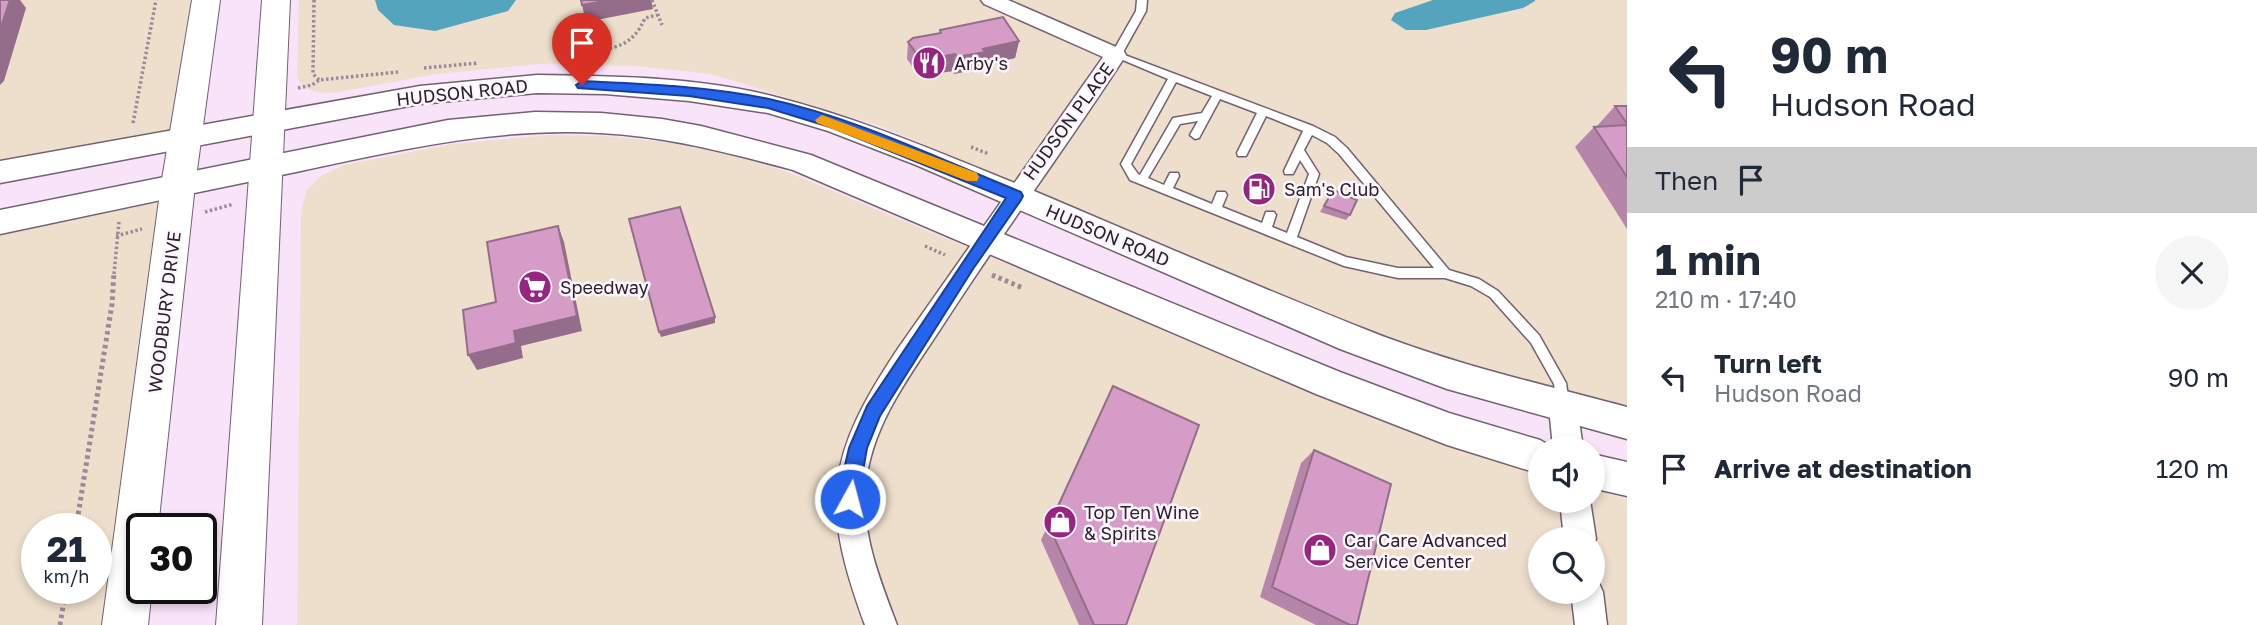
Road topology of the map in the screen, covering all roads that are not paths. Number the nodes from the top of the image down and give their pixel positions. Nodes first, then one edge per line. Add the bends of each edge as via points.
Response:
1 (206, 0) edge
2 (276, 0) edge
3 (991, 0) edge
4 (1142, 0) edge
5 (1116, 55) junction
6 (1174, 77) junction
7 (1218, 94) junction
8 (269, 108) junction
9 (1263, 112) junction
10 (1206, 117) junction
11 (186, 124) junction
12 (1309, 129) junction
13 (1195, 135) dead end
14 (1299, 150) junction
15 (1242, 153) dead end
16 (1289, 171) dead end
17 (0, 172) edge
18 (1174, 176) dead end
19 (1142, 180) junction
20 (263, 181) junction
21 (1167, 190) junction
22 (1222, 195) dead end
23 (1016, 196) junction
24 (176, 203) junction
25 (1215, 209) junction
26 (1270, 215) dead end
27 (0, 222) edge
28 (1265, 230) junction
29 (985, 238) junction
30 (1290, 240) junction
31 (1446, 273) junction
32 (1563, 407) junction
33 (1627, 423) edge
34 (1567, 436) edge
35 (1528, 453) edge
36 (1605, 474) edge
37 (1627, 479) edge
38 (1588, 604) edge
39 (125, 625) edge
40 (239, 625) edge
41 (881, 625) edge
42 (1591, 625) edge

1 - 11 main road, WOODBURY DRIVE
2 - 8 main road
3 - 5 street, HUDSON PLACE
4 - 5 lane via 1141,11
5 - 6 lane
5 - 23 street, HUDSON PLACE
6 - 7 lane
6 - 19 lane via 1126,164 1134,177
7 - 9 lane
7 - 10 lane
8 - 11 street, HUDSON ROAD
8 - 20 main road
8 - 23 street, HUDSON ROAD via 497,87 591,85 689,92 769,104 838,124
9 - 12 lane
9 - 15 lane
10 - 13 lane
10 - 19 lane via 1177,121
11 - 17 street, HUDSON ROAD
11 - 24 main road, WOODBURY DRIVE
12 - 14 lane
12 - 31 lane via 1343,151
14 - 16 lane
14 - 30 lane via 1314,174
18 - 21 lane
19 - 21 lane
20 - 24 street, HUDSON ROAD
20 - 29 street, HUDSON ROAD via 448,130 535,122 601,123 701,136 801,162
20 - 40 main road
21 - 25 lane
22 - 25 lane
23 - 29 street, HUDSON PLACE
23 - 32 street, HUDSON ROAD via 1352,339 1447,374
24 - 27 street, HUDSON ROAD
24 - 39 main road, WOODBURY DRIVE
25 - 28 lane
26 - 28 lane
28 - 30 lane
29 - 35 street, HUDSON ROAD via 1328,383 1447,429
29 - 41 street, HUDSON PLACE via 873,412 858,448 850,482 850,517 861,572
30 - 31 lane via 1344,261 1398,273
31 - 32 lane via 1494,294 1535,339 1560,383
32 - 33 street, HUDSON ROAD
32 - 34 street
36 - 37 street
38 - 42 street

